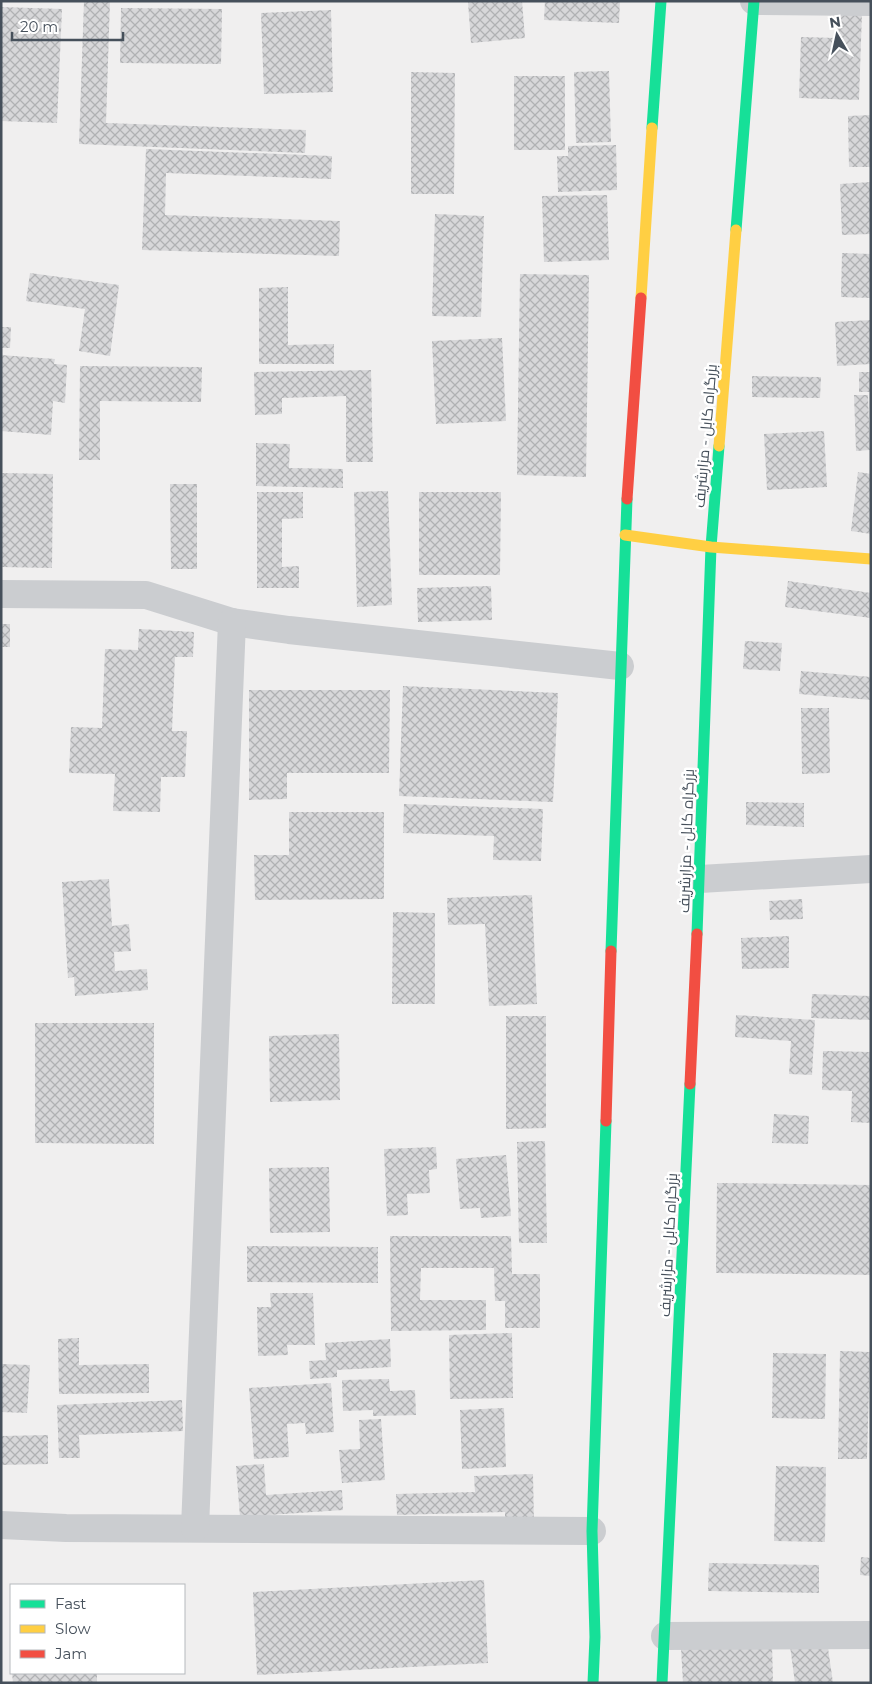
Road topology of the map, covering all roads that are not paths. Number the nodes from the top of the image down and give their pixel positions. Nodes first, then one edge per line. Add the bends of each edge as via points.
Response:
1 (661, 1) edge
2 (754, 1) edge
3 (871, 2) edge
4 (625, 535) junction
5 (711, 547) junction
6 (871, 559) edge
7 (1, 594) edge
8 (232, 622) junction
9 (620, 666) junction
10 (871, 869) edge
11 (700, 879) junction
12 (1, 1525) edge
13 (195, 1528) junction
14 (592, 1530) junction
15 (871, 1635) edge
16 (665, 1636) junction
17 (593, 1683) edge
18 (662, 1683) edge

1 - 4 main road
2 - 3 street
2 - 5 main road, بزرگراه کابل - مزارشریف
4 - 5 main road
4 - 9 main road
5 - 6 main road
5 - 11 main road, بزرگراه کابل - مزارشریف
7 - 8 street via 146,595
8 - 9 street
8 - 13 street
9 - 14 main road
10 - 11 street
11 - 16 main road, بزرگراه کابل - مزارشریف
12 - 13 street
13 - 14 street
14 - 17 main road via 596,1637
15 - 16 street
16 - 18 main road, بزرگراه کابل - مزارشریف

